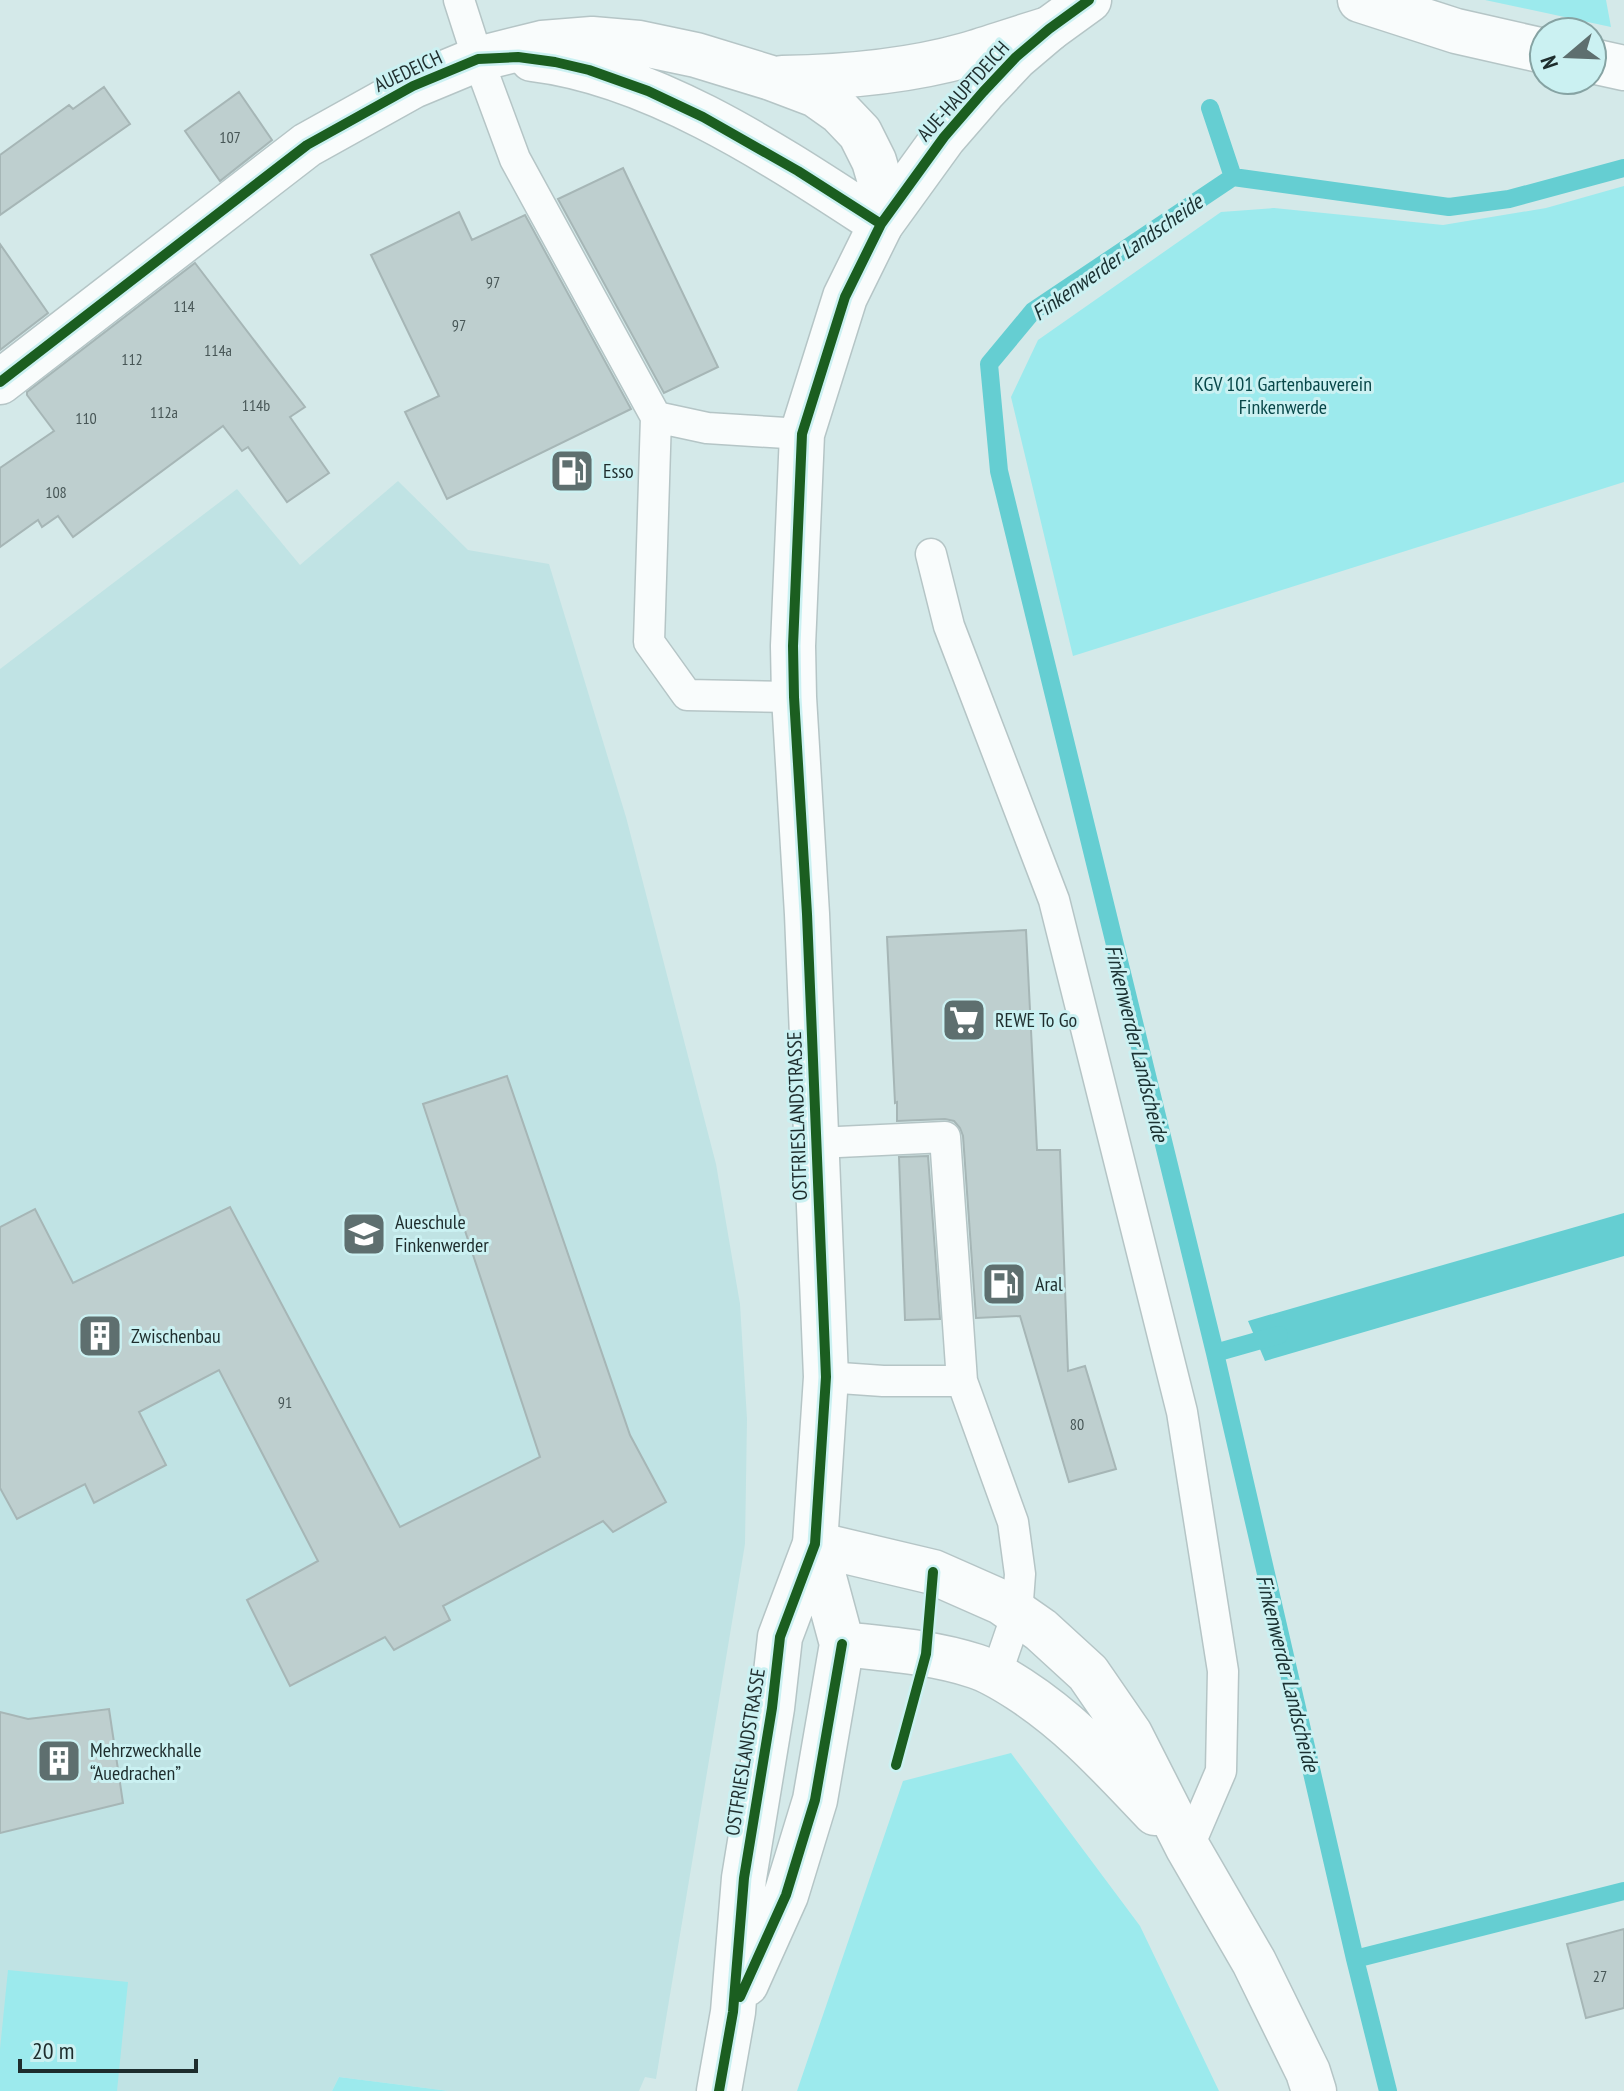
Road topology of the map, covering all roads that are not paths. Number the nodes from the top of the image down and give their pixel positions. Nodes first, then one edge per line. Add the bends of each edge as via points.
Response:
1 (459, 0) edge
2 (1089, 0) edge
3 (1360, 0) edge
4 (1049, 29) junction
5 (1528, 47) edge
6 (478, 59) junction
7 (771, 78) junction
8 (881, 224) junction
9 (0, 382) edge
10 (656, 417) junction
11 (802, 434) junction
12 (931, 554) dead end
13 (794, 697) junction
14 (817, 1143) junction
15 (826, 1377) junction
16 (962, 1381) junction
17 (815, 1544) junction
18 (1017, 1614) junction
19 (842, 1644) junction
20 (996, 1675) junction
21 (1188, 1848) junction
22 (733, 2012) junction
23 (719, 2091) edge
24 (1314, 2091) edge

1 - 6 lane
2 - 4 street, AUE-HAUPTDEICH
3 - 5 street
4 - 7 street, AUEDEICH via 901,69
4 - 8 street, AUE-HAUPTDEICH via 954,125
6 - 7 street, AUEDEICH via 542,43 592,39 696,55
6 - 8 street, AUEDEICH via 555,62 648,91 798,171
6 - 9 street, AUEDEICH via 413,86 307,145
6 - 10 lane via 515,159
7 - 8 street, AUEDEICH via 816,95 860,133 882,188
8 - 11 street, OSTFRIESLANDSTRASSE via 845,297
10 - 11 lane via 707,428
10 - 13 lane via 649,642 687,695
11 - 13 street, OSTFRIESLANDSTRASSE
12 - 21 lane via 949,626 1054,900 1182,1412 1223,1671 1221,1771
13 - 14 street, OSTFRIESLANDSTRASSE
14 - 15 street, OSTFRIESLANDSTRASSE
14 - 16 lane via 945,1137
15 - 16 lane
15 - 17 street, OSTFRIESLANDSTRASSE
16 - 18 lane via 1013,1522 1020,1574
17 - 18 street via 933,1572
17 - 19 street, OSTFRIESLANDSTRASSE
17 - 22 street, OSTFRIESLANDSTRASSE via 780,1637 744,1878
18 - 20 lane
18 - 21 street via 1088,1673 1130,1734
19 - 20 street via 926,1654
19 - 22 street, OSTFRIESLANDSTRASSE via 815,1800 786,1895
20 - 21 street via 1087,1741
21 - 24 street via 1254,1962
22 - 23 street, OSTFRIESLANDSTRASSE

